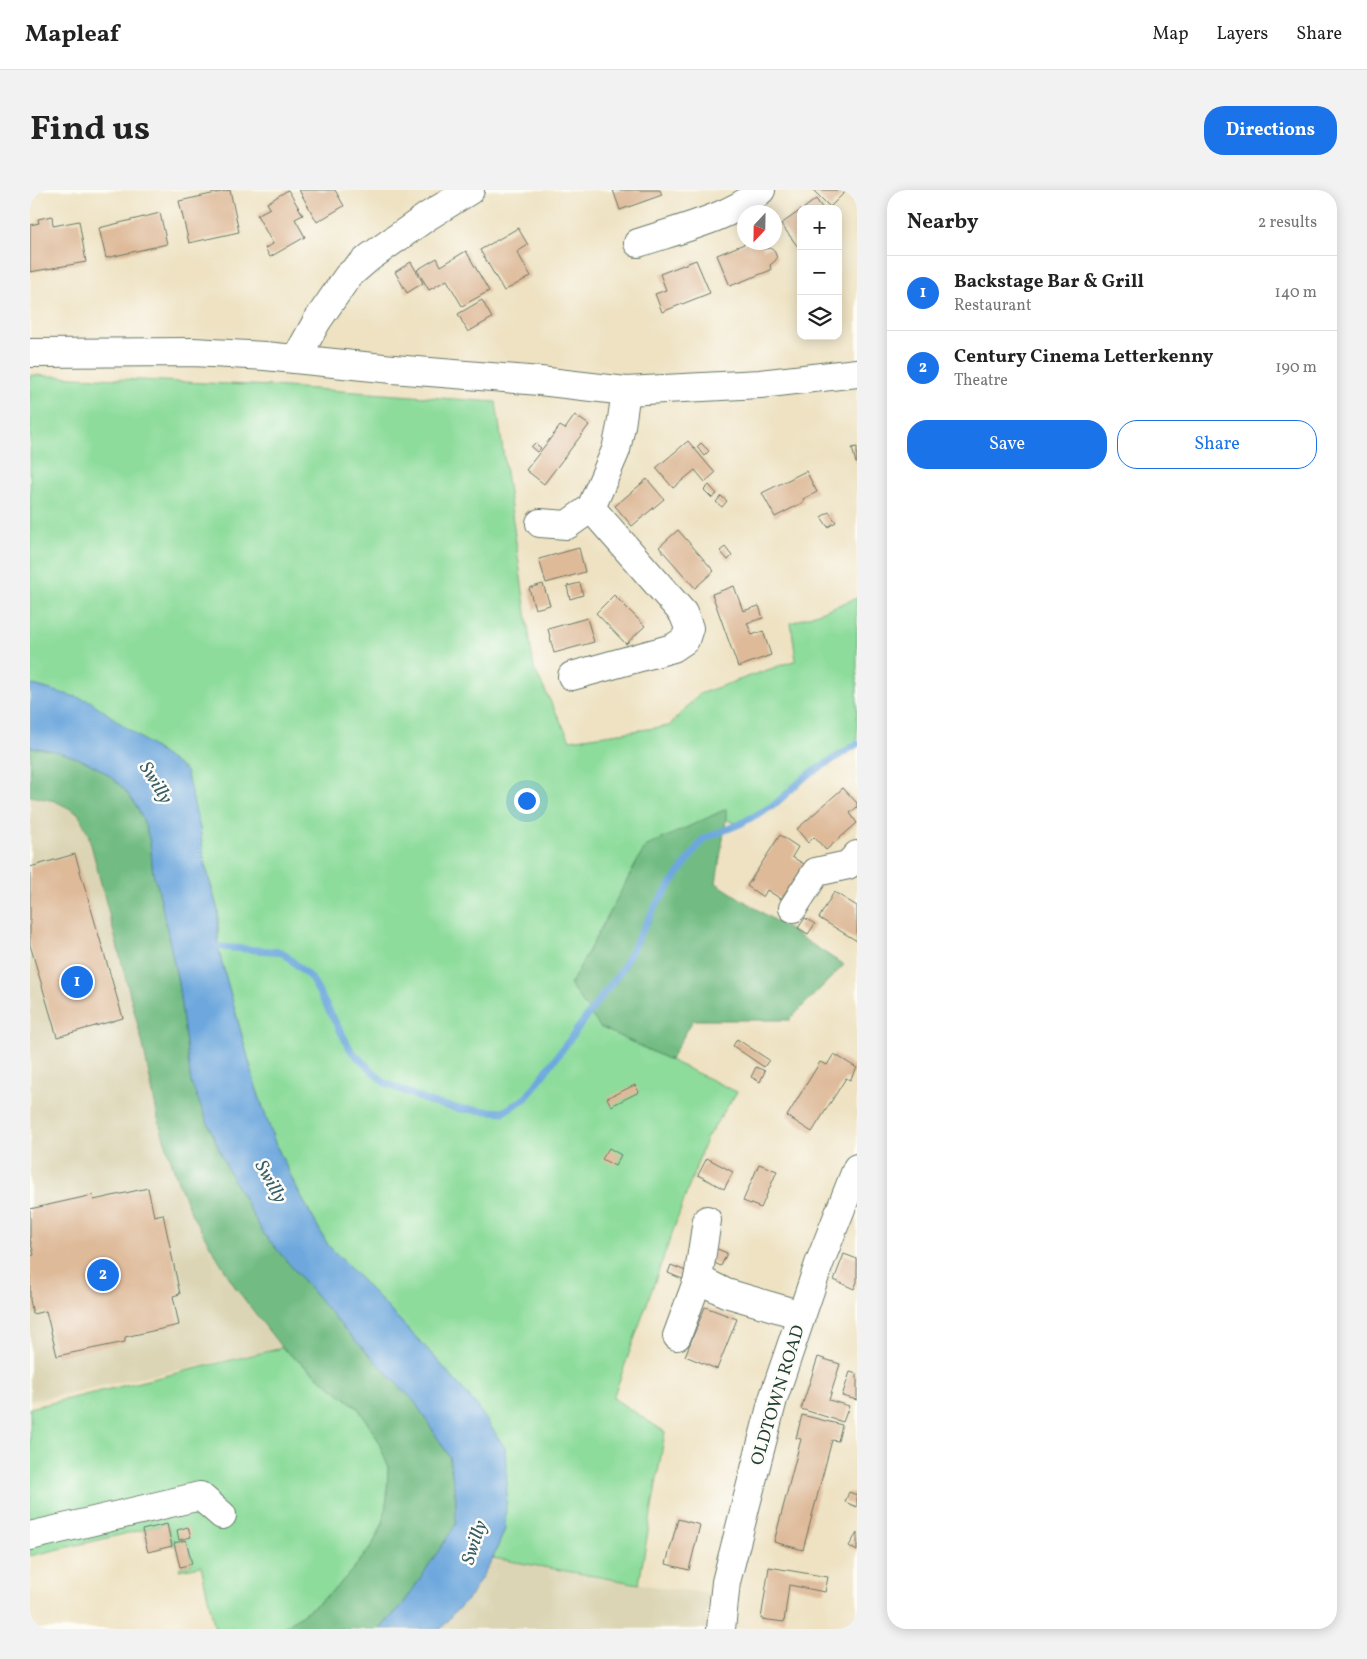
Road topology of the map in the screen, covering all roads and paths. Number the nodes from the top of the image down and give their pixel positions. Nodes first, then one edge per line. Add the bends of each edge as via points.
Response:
1 (470, 190) edge
2 (761, 190) edge
3 (638, 243) dead end
4 (30, 354) edge
5 (296, 359) junction
6 (857, 373) edge
7 (626, 391) junction
8 (591, 508) junction
9 (540, 522) dead end
10 (572, 676) dead end
11 (854, 862) edge
12 (792, 908) dead end
13 (857, 1168) edge
14 (707, 1220) dead end
15 (698, 1279) junction
16 (801, 1315) junction
17 (677, 1336) dead end
18 (222, 1515) dead end
19 (30, 1536) edge
20 (721, 1629) edge

1 - 5 street via 428,216 348,276
2 - 3 street via 752,200 726,213
4 - 5 street via 192,352
5 - 7 street
6 - 7 street via 760,384
7 - 8 street via 616,450
8 - 9 street via 566,525
8 - 10 street via 683,613 689,628 685,640 672,648
11 - 12 street via 816,872
13 - 16 street, OLDTOWN ROAD
14 - 15 street
15 - 16 street via 726,1293
15 - 17 street
16 - 20 street, OLDTOWN ROAD via 773,1399 726,1582
18 - 19 street via 200,1496

